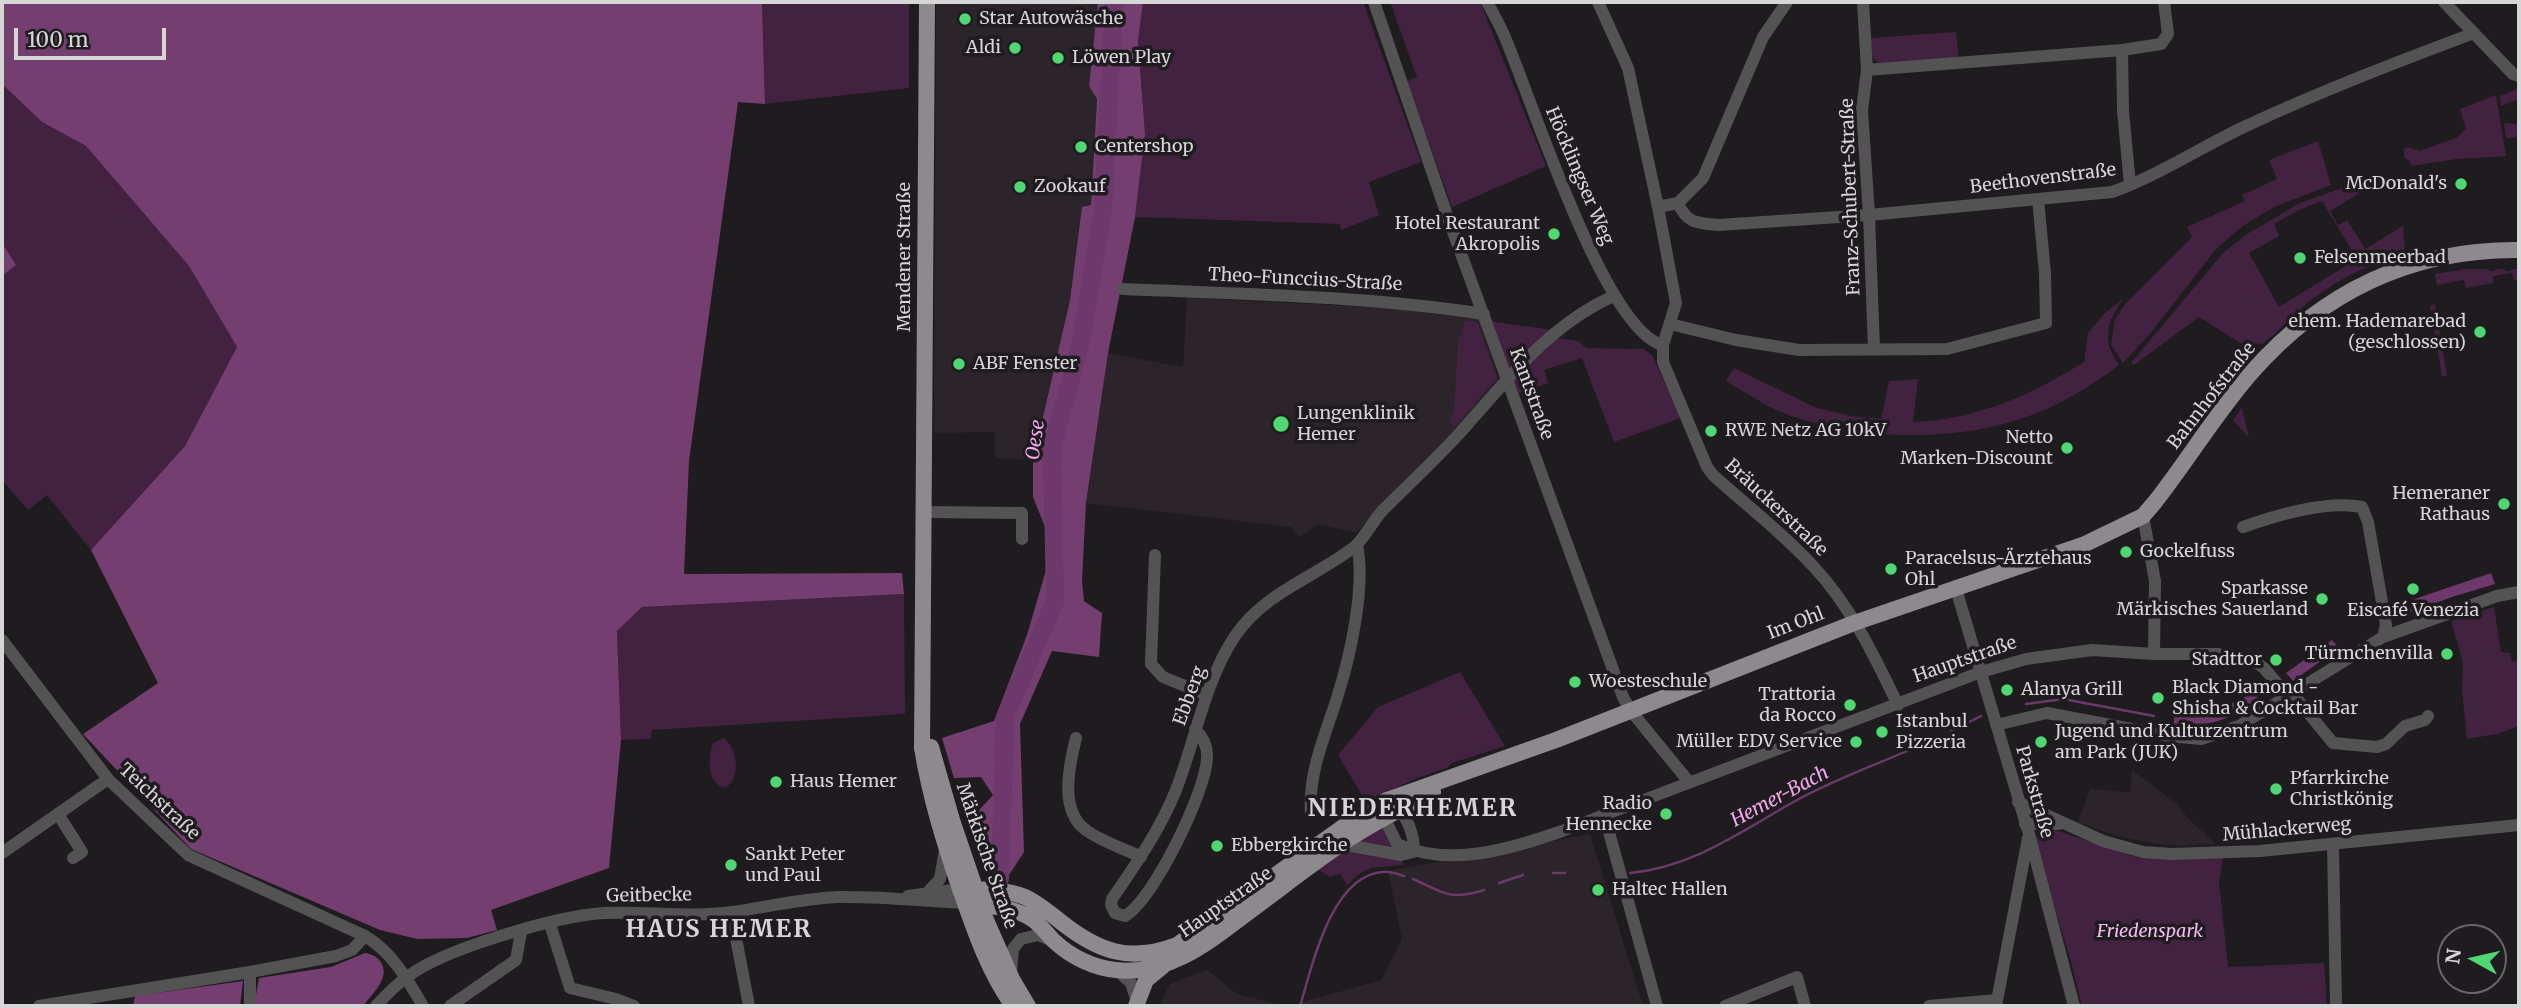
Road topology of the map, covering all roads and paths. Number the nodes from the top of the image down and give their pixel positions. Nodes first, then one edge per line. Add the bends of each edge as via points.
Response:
1 (927, 2) edge
2 (1374, 2) edge
3 (1487, 2) edge
4 (1598, 2) edge
5 (1787, 2) edge
6 (1863, 2) edge
7 (2164, 2) edge
8 (2444, 2) edge
9 (2474, 33) junction
10 (2122, 50) junction
11 (1867, 70) junction
12 (2519, 76) edge
13 (2130, 186) junction
14 (2038, 199) junction
15 (1678, 203) junction
16 (1658, 207) junction
17 (1869, 215) junction
18 (2519, 250) edge
19 (1123, 289) dead end
20 (1614, 296) junction
21 (1484, 314) junction
22 (1670, 324) junction
23 (1663, 345) junction
24 (1874, 349) junction
25 (1507, 382) junction
26 (924, 512) junction
27 (2143, 516) junction
28 (2243, 527) dead end
29 (1022, 539) dead end
30 (1357, 545) junction
31 (1155, 555) dead end
32 (1956, 589) junction
33 (2519, 593) edge
34 (1854, 623) junction
35 (2383, 637) junction
36 (2, 640) edge
37 (2154, 654) junction
38 (1981, 672) junction
39 (2292, 693) junction
40 (1207, 695) junction
41 (1898, 705) junction
42 (1632, 711) junction
43 (924, 712) junction
44 (2428, 716) dead end
45 (1996, 725) junction
46 (1195, 729) junction
47 (1076, 738) dead end
48 (108, 779) junction
49 (1689, 782) junction
50 (2018, 802) junction
51 (1394, 805) junction
52 (1311, 813) dead end
53 (58, 814) junction
54 (1604, 814) junction
55 (1384, 817) junction
56 (2063, 824) junction
57 (2519, 825) edge
58 (2027, 829) junction
59 (1341, 844) junction
60 (2333, 844) junction
61 (945, 846) junction
62 (1413, 852) junction
63 (2, 853) edge
64 (1141, 857) junction
65 (73, 858) dead end
66 (928, 892) junction
67 (971, 896) junction
68 (901, 898) junction
69 (731, 912) junction
70 (1226, 921) junction
71 (550, 924) junction
72 (521, 932) junction
73 (365, 936) junction
74 (1057, 944) junction
75 (1165, 964) junction
76 (1117, 970) junction
77 (250, 972) junction
78 (407, 977) junction
79 (1012, 979) junction
80 (1996, 1003) edge
81 (1136, 1004) edge
82 (38, 1006) edge
83 (250, 1006) edge
84 (376, 1006) edge
85 (423, 1006) edge
86 (450, 1006) edge
87 (634, 1006) edge
88 (749, 1006) edge
89 (1013, 1006) edge
90 (1028, 1006) edge
91 (1657, 1006) edge
92 (1725, 1006) edge
93 (1805, 1006) edge
94 (1929, 1006) edge
95 (2074, 1006) edge
96 (2336, 1006) edge

1 - 26 main road, Mendener Straße
2 - 21 street, Kantstraße
3 - 20 street, Höcklingser Weg via 1504,34 1554,167
4 - 16 street via 1628,68
5 - 15 street via 1763,37 1703,178
6 - 11 street, Franz-Schubert-Straße
7 - 10 street via 2168,34 2161,44
8 - 9 street
9 - 12 street
9 - 13 street, Beethovenstraße via 2302,100
10 - 11 street
10 - 13 street
11 - 17 street, Franz-Schubert-Straße via 1862,110
13 - 14 street, Beethovenstraße
14 - 17 street, Beethovenstraße
14 - 24 street via 2046,323 1947,349
15 - 16 street
15 - 17 street, Beethovenstraße via 1693,222 1718,225
16 - 22 street via 1676,303
17 - 24 street, Franz-Schubert-Straße
18 - 27 main road, Bahnhofstraße via 2476,252 2419,263 2379,276 2324,306 2249,375
19 - 21 street, Theo-Funccius-Straße via 1352,299
20 - 23 street, Höcklingser Weg via 1645,338
20 - 25 street via 1557,329
21 - 25 street, Kantstraße
22 - 23 street
22 - 24 street via 1799,350
23 - 34 street, Bräuckerstraße via 1663,362 1707,467 1814,566
25 - 30 street via 1377,517
25 - 42 street, Kantstraße
26 - 29 street via 1022,513
26 - 43 main road, Mendener Straße
27 - 32 main road, Im Ohl via 2085,544
27 - 37 street via 2155,581
28 - 35 street via 2278,515 2347,504 2362,507 2386,625
30 - 40 street, Ebberg via 1260,608 1236,635
30 - 52 street via 1361,567 1356,613 1340,688 1323,734 1310,796
31 - 40 street via 1151,664 1163,677
32 - 34 main road, Im Ohl
32 - 38 street, Parkstraße
33 - 35 street via 2485,600
34 - 41 street, Bräuckerstraße
34 - 42 main road, Im Ohl
35 - 39 street
36 - 48 street, Teichstraße
37 - 38 street, Hauptstraße via 2065,652
37 - 39 street, Hauptstraße via 2250,659
38 - 41 street, Hauptstraße
38 - 45 street, Parkstraße
39 - 44 street, Hauptstraße via 2328,739 2339,745 2377,747
39 - 45 street via 2239,726 2201,739 2047,713
40 - 46 street, Ebberg
41 - 49 street, Hauptstraße
42 - 49 street, Kantstraße
42 - 51 main road, Im Ohl via 1463,773
43 - 61 main road, Mendener Straße via 922,748
43 - 67 main road, Märkische Straße
45 - 50 street, Parkstraße
46 - 64 street, Ebberg via 1175,792
46 - 64 street, Ebberg via 1203,738 1208,758 1198,792 1153,887 1135,910 1125,916 1115,913 1112,899
47 - 64 street via 1069,764 1073,815 1090,833
48 - 53 street
48 - 73 street, Teichstraße via 188,855
49 - 54 street, Hauptstraße
50 - 56 street, Mühlackerweg
50 - 58 street, Parkstraße
51 - 55 main road, Hauptstraße
51 - 62 street via 1415,842
51 - 70 main road, Hauptstraße via 1350,822
53 - 63 street
53 - 65 street via 82,852
54 - 62 street, Hauptstraße via 1503,848 1457,855
54 - 91 street
55 - 59 main road, Hauptstraße
55 - 62 street via 1397,844
56 - 58 street, Mühlackerweg
56 - 60 street, Mühlackerweg via 2113,844 2172,855
57 - 60 street, Mühlackerweg
58 - 80 street
58 - 95 street, Parkstraße
59 - 62 street, Hauptstraße via 1401,855
59 - 70 main road, Hauptstraße
60 - 96 street
61 - 66 street via 940,879
61 - 67 main road, Mendener Straße
66 - 67 street, Geitbecke
66 - 68 street, Geitbecke
67 - 68 street, Geitbecke via 926,902
67 - 70 main road, Hauptstraße via 1009,892 1026,897 1094,945 1123,953 1158,952
67 - 74 main road, Hauptstraße via 1018,911
67 - 79 main road, Märkische Straße
67 - 89 main road, Märkische Straße via 985,955
68 - 69 street, Geitbecke via 799,900
69 - 71 street, Geitbecke via 607,913
69 - 88 street
70 - 75 main road, Hauptstraße via 1190,953
71 - 72 street, Geitbecke
71 - 87 street via 570,988
72 - 78 street, Geitbecke via 458,951
72 - 86 street via 516,960
73 - 77 street via 352,950 336,956
73 - 78 street, Teichstraße via 382,946
74 - 76 main road, Hauptstraße via 1097,967
74 - 79 street, Hauptstraße via 1038,935 1021,939 1013,949
75 - 76 main road, Hauptstraße
75 - 81 main road, Hauptstraße via 1146,980
76 - 81 street, Hauptstraße via 1131,983
77 - 82 street
77 - 83 street
78 - 84 street, Geitbecke
78 - 85 street, Teichstraße
79 - 90 main road, Märkische Straße
80 - 94 street
92 - 93 street via 1797,977

